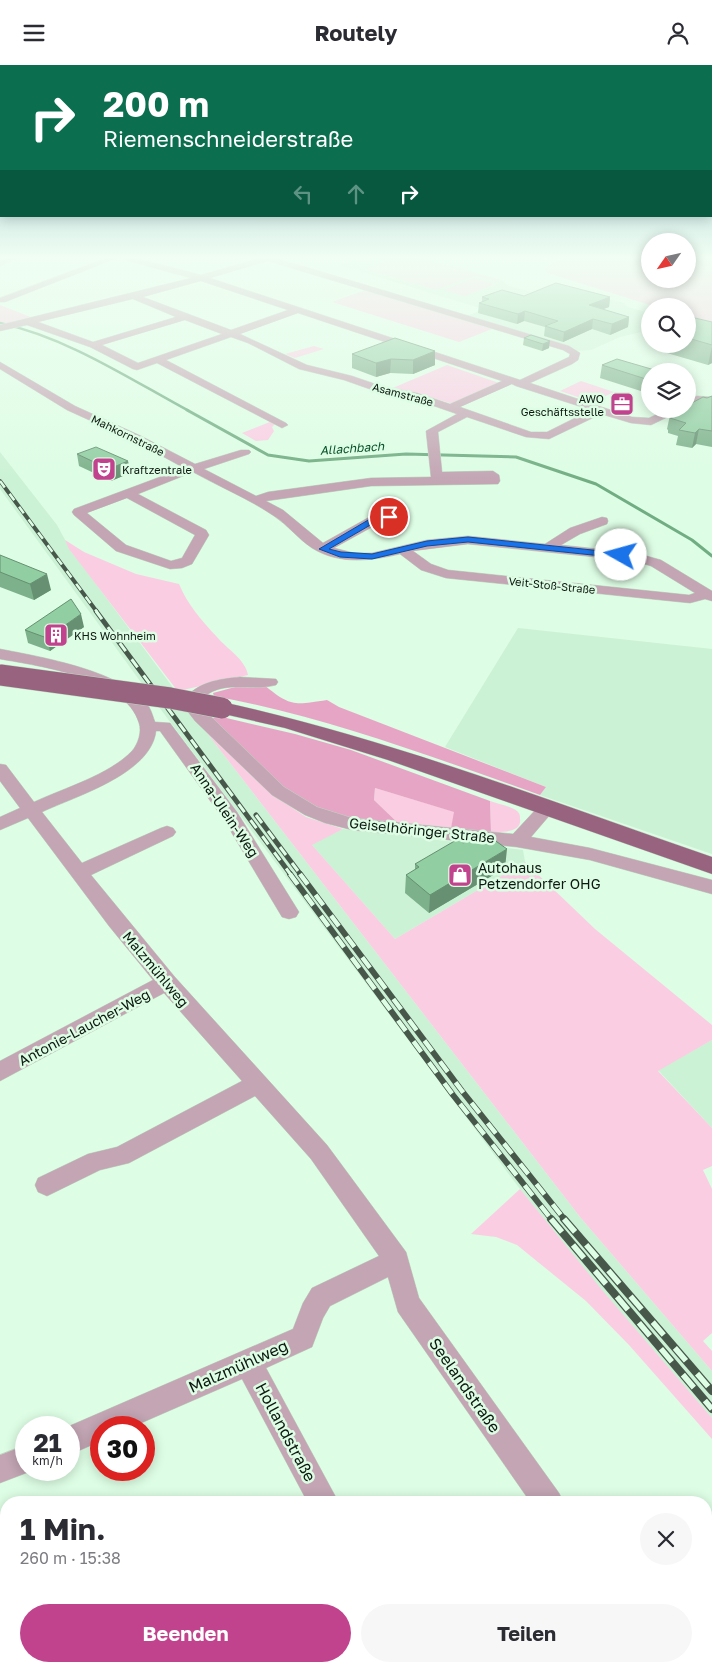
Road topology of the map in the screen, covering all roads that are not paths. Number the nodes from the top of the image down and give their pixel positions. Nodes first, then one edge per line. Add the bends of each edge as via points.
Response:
1 (63, 333) edge
2 (132, 333) edge
3 (227, 333) edge
4 (237, 333) edge
5 (367, 333) edge
6 (518, 333) edge
7 (232, 335) junction
8 (93, 345) junction
9 (158, 360) junction
10 (0, 365) edge
11 (516, 382) junction
12 (707, 388) dead end
13 (696, 396) edge
14 (712, 400) edge
15 (696, 401) edge
16 (450, 408) junction
17 (600, 410) junction
18 (466, 413) junction
19 (661, 418) edge
20 (282, 425) dead end
21 (245, 452) dead end
22 (194, 468) junction
23 (470, 478) dead end
24 (437, 479) junction
25 (129, 494) junction
26 (256, 500) junction
27 (400, 516) dead end
28 (602, 521) dead end
29 (549, 547) junction
30 (323, 549) junction
31 (404, 550) junction
32 (710, 595) edge
33 (0, 654) edge
34 (36, 661) junction
35 (0, 675) edge
36 (270, 682) dead end
37 (0, 685) edge
38 (148, 727) junction
39 (0, 769) edge
40 (546, 809) junction
41 (32, 810) junction
42 (0, 824) edge
43 (167, 832) dead end
44 (518, 841) junction
45 (712, 866) edge
46 (80, 873) junction
47 (712, 887) edge
48 (289, 912) dead end
49 (167, 982) junction
50 (0, 1072) edge
51 (257, 1084) junction
52 (47, 1185) dead end
53 (397, 1260) junction
54 (248, 1362) junction
55 (80, 1436) edge
56 (15, 1463) edge
57 (0, 1469) edge
58 (320, 1496) edge
59 (544, 1496) edge

1 - 8 street
2 - 8 street
3 - 7 street, Asamstraße
4 - 7 street
5 - 11 street
6 - 11 street, Asamstraße via 576,353 568,362
7 - 9 street
7 - 16 street, Asamstraße via 303,367 382,390 413,395
8 - 9 street via 137,367
9 - 20 street
10 - 22 street, Mahkornstraße via 71,408 137,437
11 - 16 street, Asamstraße
11 - 17 street
12 - 13 street
14 - 15 street
16 - 18 street, Asamstraße
17 - 18 street, Asamstraße via 544,437
17 - 19 street via 648,423
18 - 24 street, Asamstraße via 432,431
21 - 22 street
22 - 25 street
22 - 26 street, Mahkornstraße
23 - 24 street
24 - 26 street via 358,483
25 - 25 street via 78,512 128,552 170,565 187,561 201,533
26 - 30 street via 279,513
27 - 30 street via 378,518
28 - 29 street via 575,531
29 - 31 street via 455,540
29 - 32 street via 648,560
30 - 31 street via 340,555 363,557
31 - 32 street, Veit-Stoß-Straße via 426,567 446,574 690,599
33 - 34 street
34 - 37 street via 21,675
34 - 38 street via 110,683 140,707 148,720
35 - 40 main road, bridge via 222,708 343,738
36 - 44 street, Geiselhöringer Straße via 252,680 214,685 201,690 192,700 193,708 262,778 293,802 331,819 352,824
38 - 41 street via 145,744 126,764
38 - 48 street, Anna-Ulein-Weg via 164,726 180,745 220,799
39 - 41 street, Malzmühlweg
40 - 44 street
40 - 45 main road
41 - 42 street
41 - 46 street, Malzmühlweg
43 - 46 street
44 - 47 street, Geiselhöringer Straße via 590,854
46 - 49 street, Malzmühlweg
49 - 50 street, Antonie-Laucher-Weg
49 - 51 street, Malzmühlweg
51 - 52 street via 121,1156 96,1161
51 - 53 street, Malzmühlweg via 319,1152
53 - 54 street, Malzmühlweg via 320,1297 303,1338
53 - 59 street, Seelandstraße via 407,1303
54 - 55 street, Malzmühlweg
54 - 58 street, Hollandstraße
56 - 57 street

